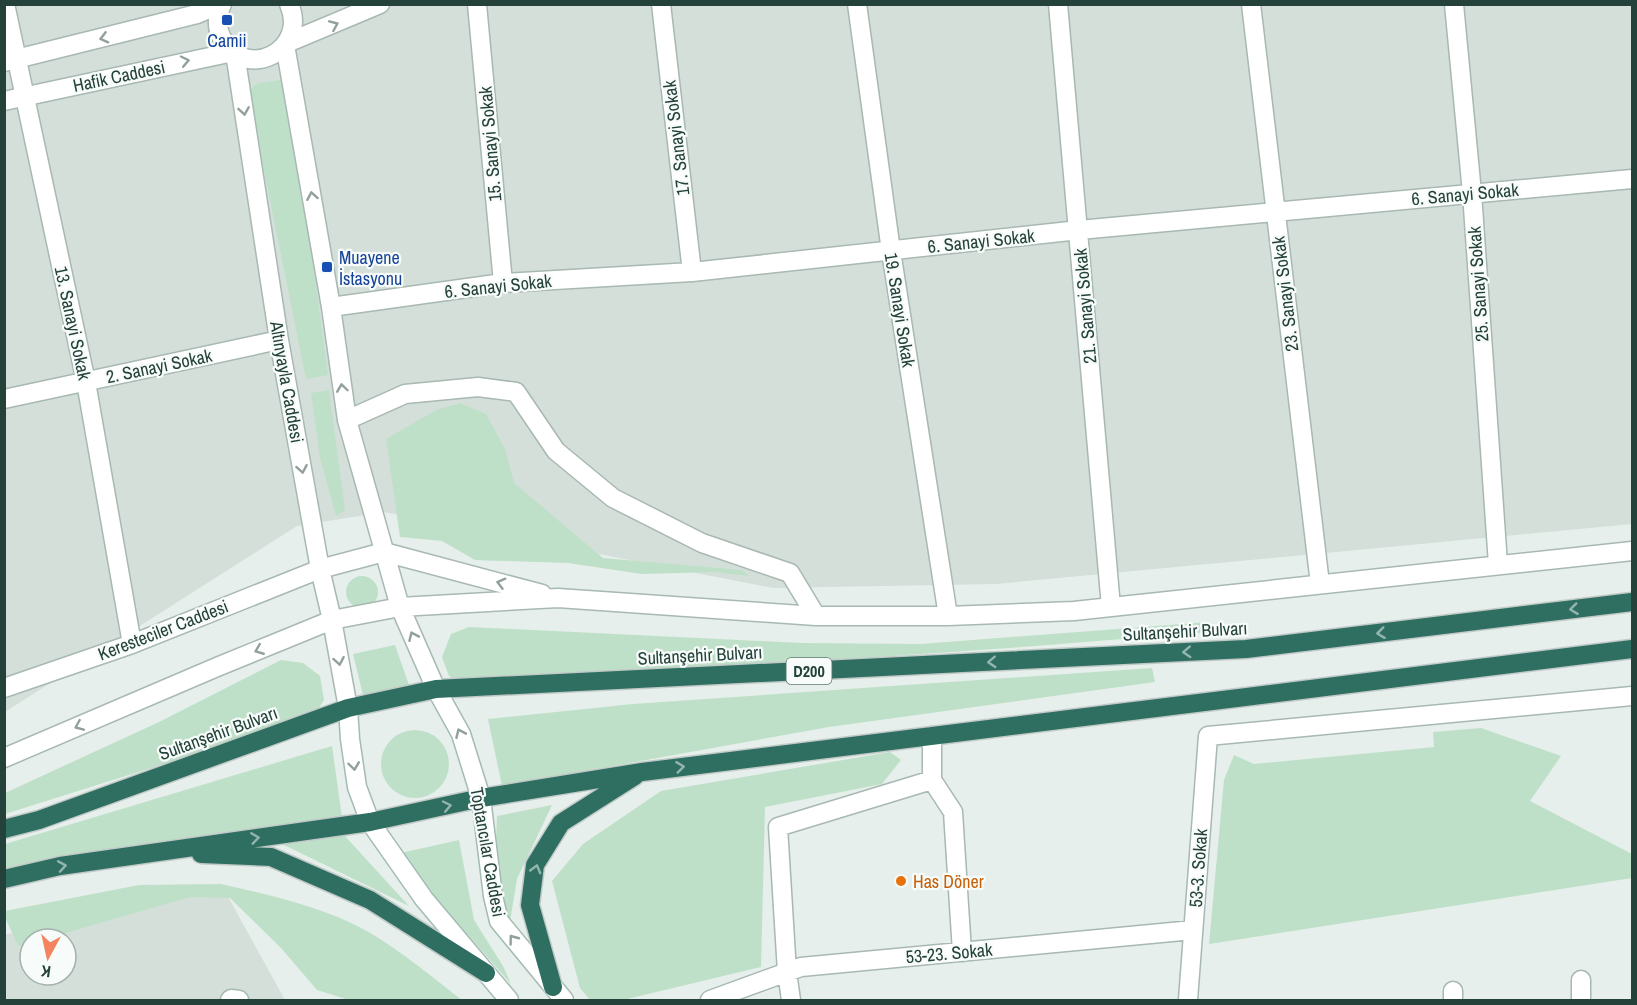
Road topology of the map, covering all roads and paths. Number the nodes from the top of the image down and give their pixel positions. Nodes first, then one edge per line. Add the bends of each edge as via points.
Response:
1 (5, 4) edge
2 (221, 4) edge
3 (289, 4) edge
4 (380, 4) edge
5 (477, 4) edge
6 (661, 4) edge
7 (857, 4) edge
8 (1058, 4) edge
9 (1251, 4) edge
10 (1454, 4) edge
11 (286, 44) junction
12 (234, 53) junction
13 (11, 61) edge
14 (26, 96) junction
15 (4, 101) edge
16 (1632, 179) edge
17 (1472, 193) junction
18 (1275, 211) junction
19 (1079, 230) junction
20 (891, 251) junction
21 (692, 272) junction
22 (502, 283) junction
23 (331, 307) junction
24 (279, 340) junction
25 (86, 382) junction
26 (4, 399) edge
27 (347, 420) junction
28 (1632, 551) edge
29 (384, 552) junction
30 (1498, 564) junction
31 (320, 569) junction
32 (1320, 584) junction
33 (558, 598) junction
34 (1632, 602) edge
35 (400, 607) junction
36 (1111, 607) junction
37 (816, 616) junction
38 (948, 616) junction
39 (332, 620) junction
40 (132, 644) junction
41 (1632, 649) edge
42 (4, 688) edge
43 (436, 689) junction
44 (1632, 696) edge
45 (348, 708) junction
46 (932, 736) junction
47 (4, 758) edge
48 (642, 772) junction
49 (932, 780) junction
50 (481, 798) junction
51 (370, 822) junction
52 (4, 829) edge
53 (157, 852) junction
54 (4, 879) edge
55 (1193, 930) junction
56 (962, 952) junction
57 (787, 972) junction
58 (486, 973) junction
59 (1581, 980) dead end
60 (558, 994) edge
61 (509, 1000) edge
62 (710, 1000) edge
63 (790, 1000) edge
64 (1188, 1000) edge
65 (1581, 1000) edge

1 - 13 street, 13. Sanayi Sokak
2 - 12 street via 219,30
2 -> 13 street via 197,14
3 - 11 street via 294,24
11 -> 4 street
5 - 22 street, 15. Sanayi Sokak
6 - 21 street, 17. Sanayi Sokak
7 - 20 street, 19. Sanayi Sokak
8 - 19 street, 21. Sanayi Sokak
9 - 18 street, 23. Sanayi Sokak
10 - 17 street, 25. Sanayi Sokak
11 - 12 street via 272,56 258,60
23 -> 11 street
14 -> 12 street, Hafik Caddesi
12 -> 24 street, Altınyayla Caddesi
13 - 14 street, 13. Sanayi Sokak
14 - 15 street, Hafik Caddesi
14 - 25 street, 13. Sanayi Sokak
16 - 17 street, 6. Sanayi Sokak
17 - 18 street, 6. Sanayi Sokak
17 - 30 street, 25. Sanayi Sokak
18 - 19 street, 6. Sanayi Sokak
18 - 32 street, 23. Sanayi Sokak
19 - 20 street, 6. Sanayi Sokak
19 - 36 street, 21. Sanayi Sokak
20 - 21 street, 6. Sanayi Sokak
20 - 38 street, 19. Sanayi Sokak
21 - 22 street, 6. Sanayi Sokak
22 - 23 street, 6. Sanayi Sokak
27 -> 23 street
24 - 25 street, 2. Sanayi Sokak
24 -> 31 street, Altınyayla Caddesi
25 - 26 street, 2. Sanayi Sokak
25 - 40 street, 13. Sanayi Sokak
27 - 29 street
27 - 37 street via 405,394 478,387 516,392 556,451 614,498 702,543 790,573
28 - 30 street
29 - 31 street, Keresteciler Caddesi
33 -> 29 street
29 - 35 street
30 - 32 street
31 - 39 street, Altınyayla Caddesi
31 - 40 street, Keresteciler Caddesi
32 - 36 street
33 - 35 street
33 - 37 street
34 -> 43 highway, Sultanşehir Bulvarı / D200 via 1246,649
35 - 39 street
43 -> 35 street
36 - 38 street
37 - 38 street
39 -> 45 street, Altınyayla Caddesi
39 -> 47 street
40 - 42 street, Keresteciler Caddesi
41 - 46 highway
43 - 45 highway, Sultanşehir Bulvarı / D200
50 -> 43 street, Toptancılar Caddesi via 461,734
44 - 55 street, 53-3. Sokak via 1208,736
45 -> 51 street via 357,787
45 - 52 highway, Sultanşehir Bulvarı / D200 via 39,820
48 -> 46 highway
46 - 49 street
48 - 50 highway
60 -> 48 highway via 531,905 535,865 561,823
49 - 56 street via 953,812
49 - 57 street via 778,827
51 -> 50 highway
60 -> 50 street, Toptancılar Caddesi via 499,921
53 -> 51 highway
51 - 58 street via 424,899
54 -> 53 highway via 60,866
53 - 58 highway via 271,857 370,900
55 - 56 street, 53-23. Sokak
55 - 64 street, 53-3. Sokak
56 - 57 street, 53-23. Sokak via 801,967
57 - 62 street, 53-23. Sokak
57 - 63 street
58 - 61 street
59 - 65 street

